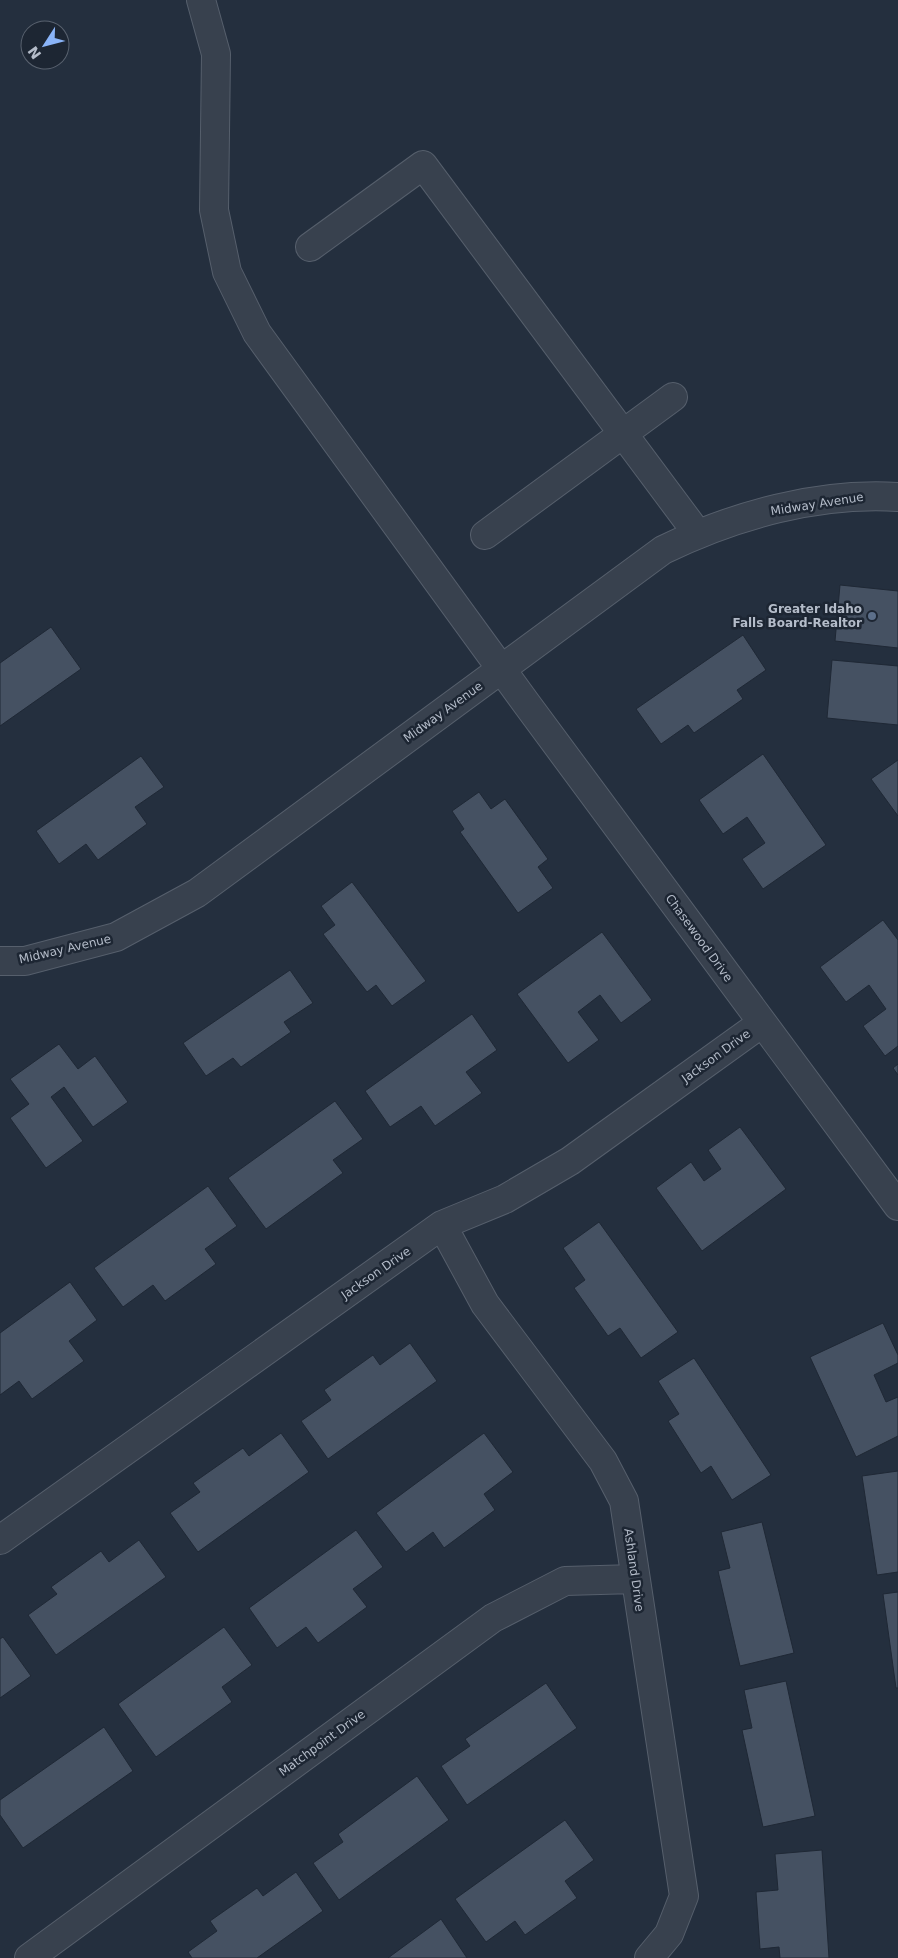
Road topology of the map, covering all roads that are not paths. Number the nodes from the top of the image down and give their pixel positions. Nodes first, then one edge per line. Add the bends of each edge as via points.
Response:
1 (201, 0) edge
2 (310, 247) dead end
3 (674, 397) dead end
4 (623, 434) junction
5 (898, 497) edge
6 (698, 533) junction
7 (485, 535) dead end
8 (501, 669) junction
9 (0, 961) edge
10 (762, 1023) junction
11 (898, 1206) edge
12 (442, 1225) junction
13 (0, 1540) edge
14 (634, 1579) junction
15 (29, 1958) edge
16 (649, 1958) edge

1 - 8 street, Chasewood Drive via 216,54 214,210 227,272 257,333
2 - 4 street via 423,165
3 - 4 street
4 - 6 street
4 - 7 street
5 - 6 street, Midway Avenue via 873,496 779,507
6 - 8 street, Midway Avenue via 663,550
8 - 9 street, Midway Avenue via 197,893 116,937 25,961
8 - 10 street, Chasewood Drive
10 - 11 street, Chasewood Drive
10 - 12 street, Jackson Drive via 570,1161 504,1199
12 - 13 street, Jackson Drive
12 - 14 street, Ashland Drive via 485,1304 603,1461 624,1501
14 - 15 street, Matchpoint Drive via 565,1580 493,1618
14 - 16 street, Ashland Drive via 684,1896 669,1934

